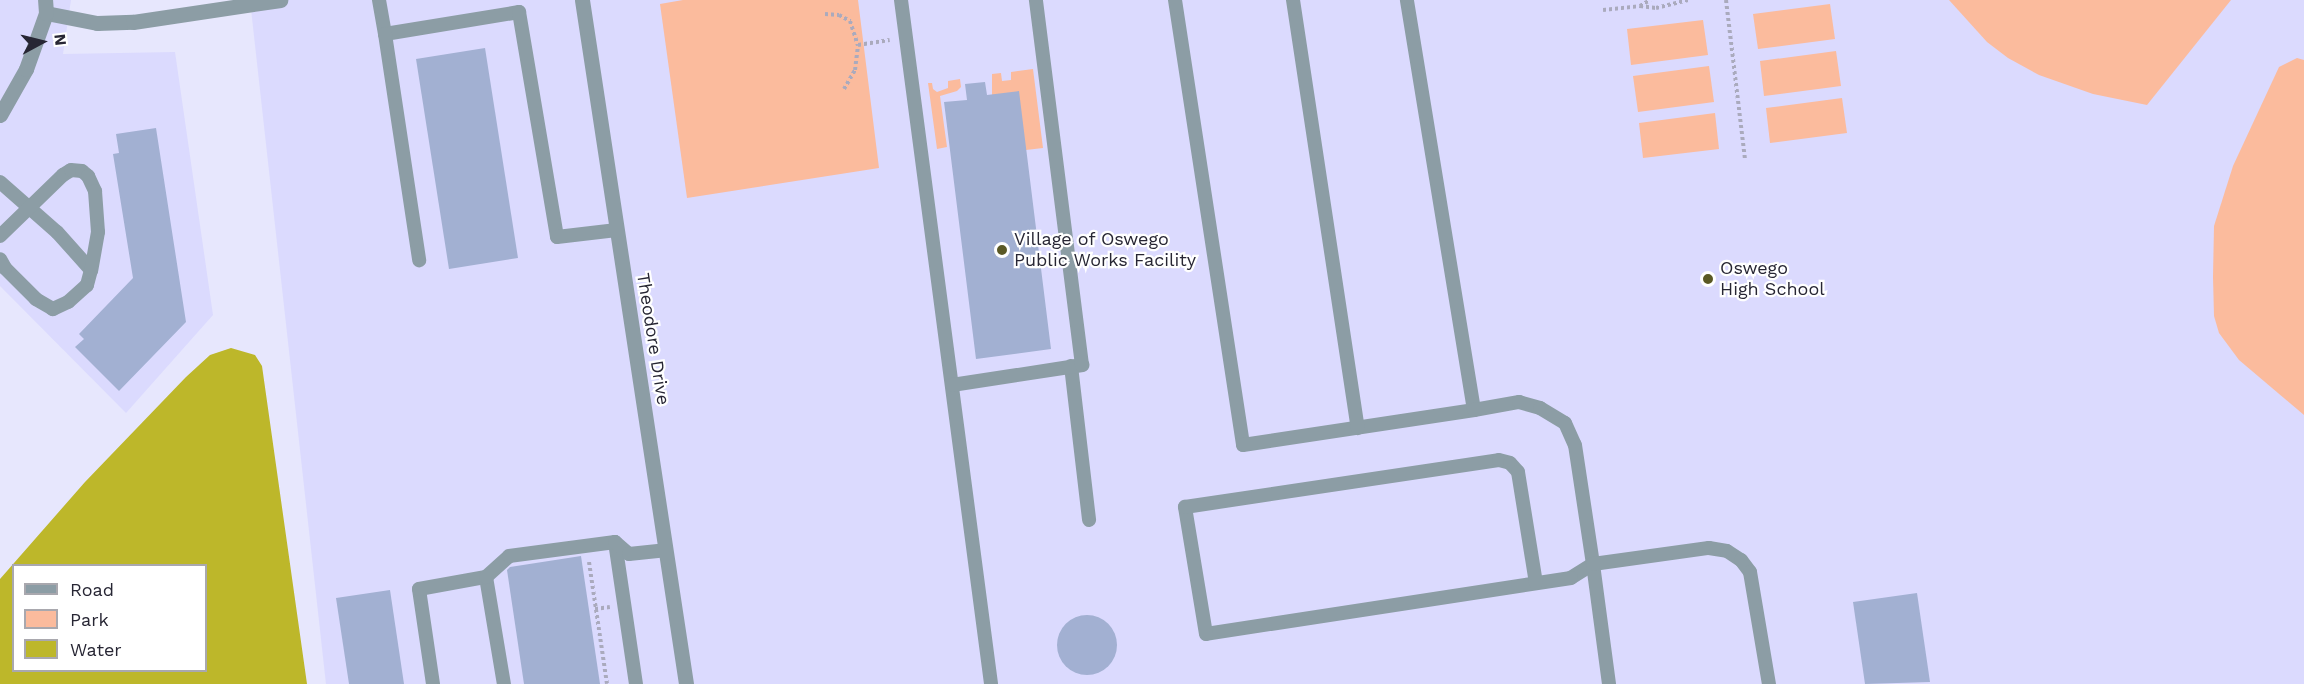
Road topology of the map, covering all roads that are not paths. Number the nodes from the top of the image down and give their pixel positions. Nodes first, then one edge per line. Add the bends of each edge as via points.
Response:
1 (280, 0) edge
2 (379, 0) edge
3 (582, 0) edge
4 (901, 0) edge
5 (1036, 0) edge
6 (1174, 0) edge
7 (1293, 0) edge
8 (1407, 0) edge
9 (45, 7) edge
10 (385, 34) junction
11 (0, 115) edge
12 (0, 182) edge
13 (29, 209) junction
14 (617, 230) junction
15 (0, 236) edge
16 (0, 259) edge
17 (419, 260) dead end
18 (91, 270) junction
19 (1071, 366) junction
20 (952, 385) junction
21 (1474, 410) junction
22 (1358, 428) junction
23 (1089, 520) dead end
24 (615, 542) junction
25 (665, 550) junction
26 (1593, 564) junction
27 (486, 577) junction
28 (1536, 583) junction
29 (433, 684) edge
30 (504, 684) edge
31 (636, 684) edge
32 (686, 684) edge
33 (991, 684) edge
34 (1609, 684) edge
35 (1769, 684) edge

1 - 9 street via 133,22 97,23
2 - 10 lane
3 - 14 street, Theodore Drive
4 - 20 lane
5 - 19 lane via 1082,364
6 - 22 lane via 1243,446
7 - 22 lane
8 - 21 lane
9 - 11 street via 26,69
10 - 14 lane via 519,12 557,237
10 - 17 lane
12 - 13 lane
13 - 15 lane
13 - 18 lane via 57,232
13 - 18 lane via 71,170 88,176 95,191 98,232
14 - 25 street, Theodore Drive
16 - 18 lane via 36,299 53,309 87,285
19 - 20 lane
19 - 23 lane
20 - 33 lane
21 - 22 lane
21 - 26 lane via 1520,402 1540,408 1565,423 1575,445
24 - 25 lane via 629,554
24 - 27 lane via 509,556
24 - 31 lane
25 - 32 street, Theodore Drive
26 - 28 lane via 1571,578
26 - 34 lane
26 - 35 lane via 1708,548 1727,551 1741,560 1750,572 1758,606
27 - 29 lane via 419,590
27 - 30 lane
28 - 28 lane via 1206,634 1185,507 1499,460 1510,463 1518,472

